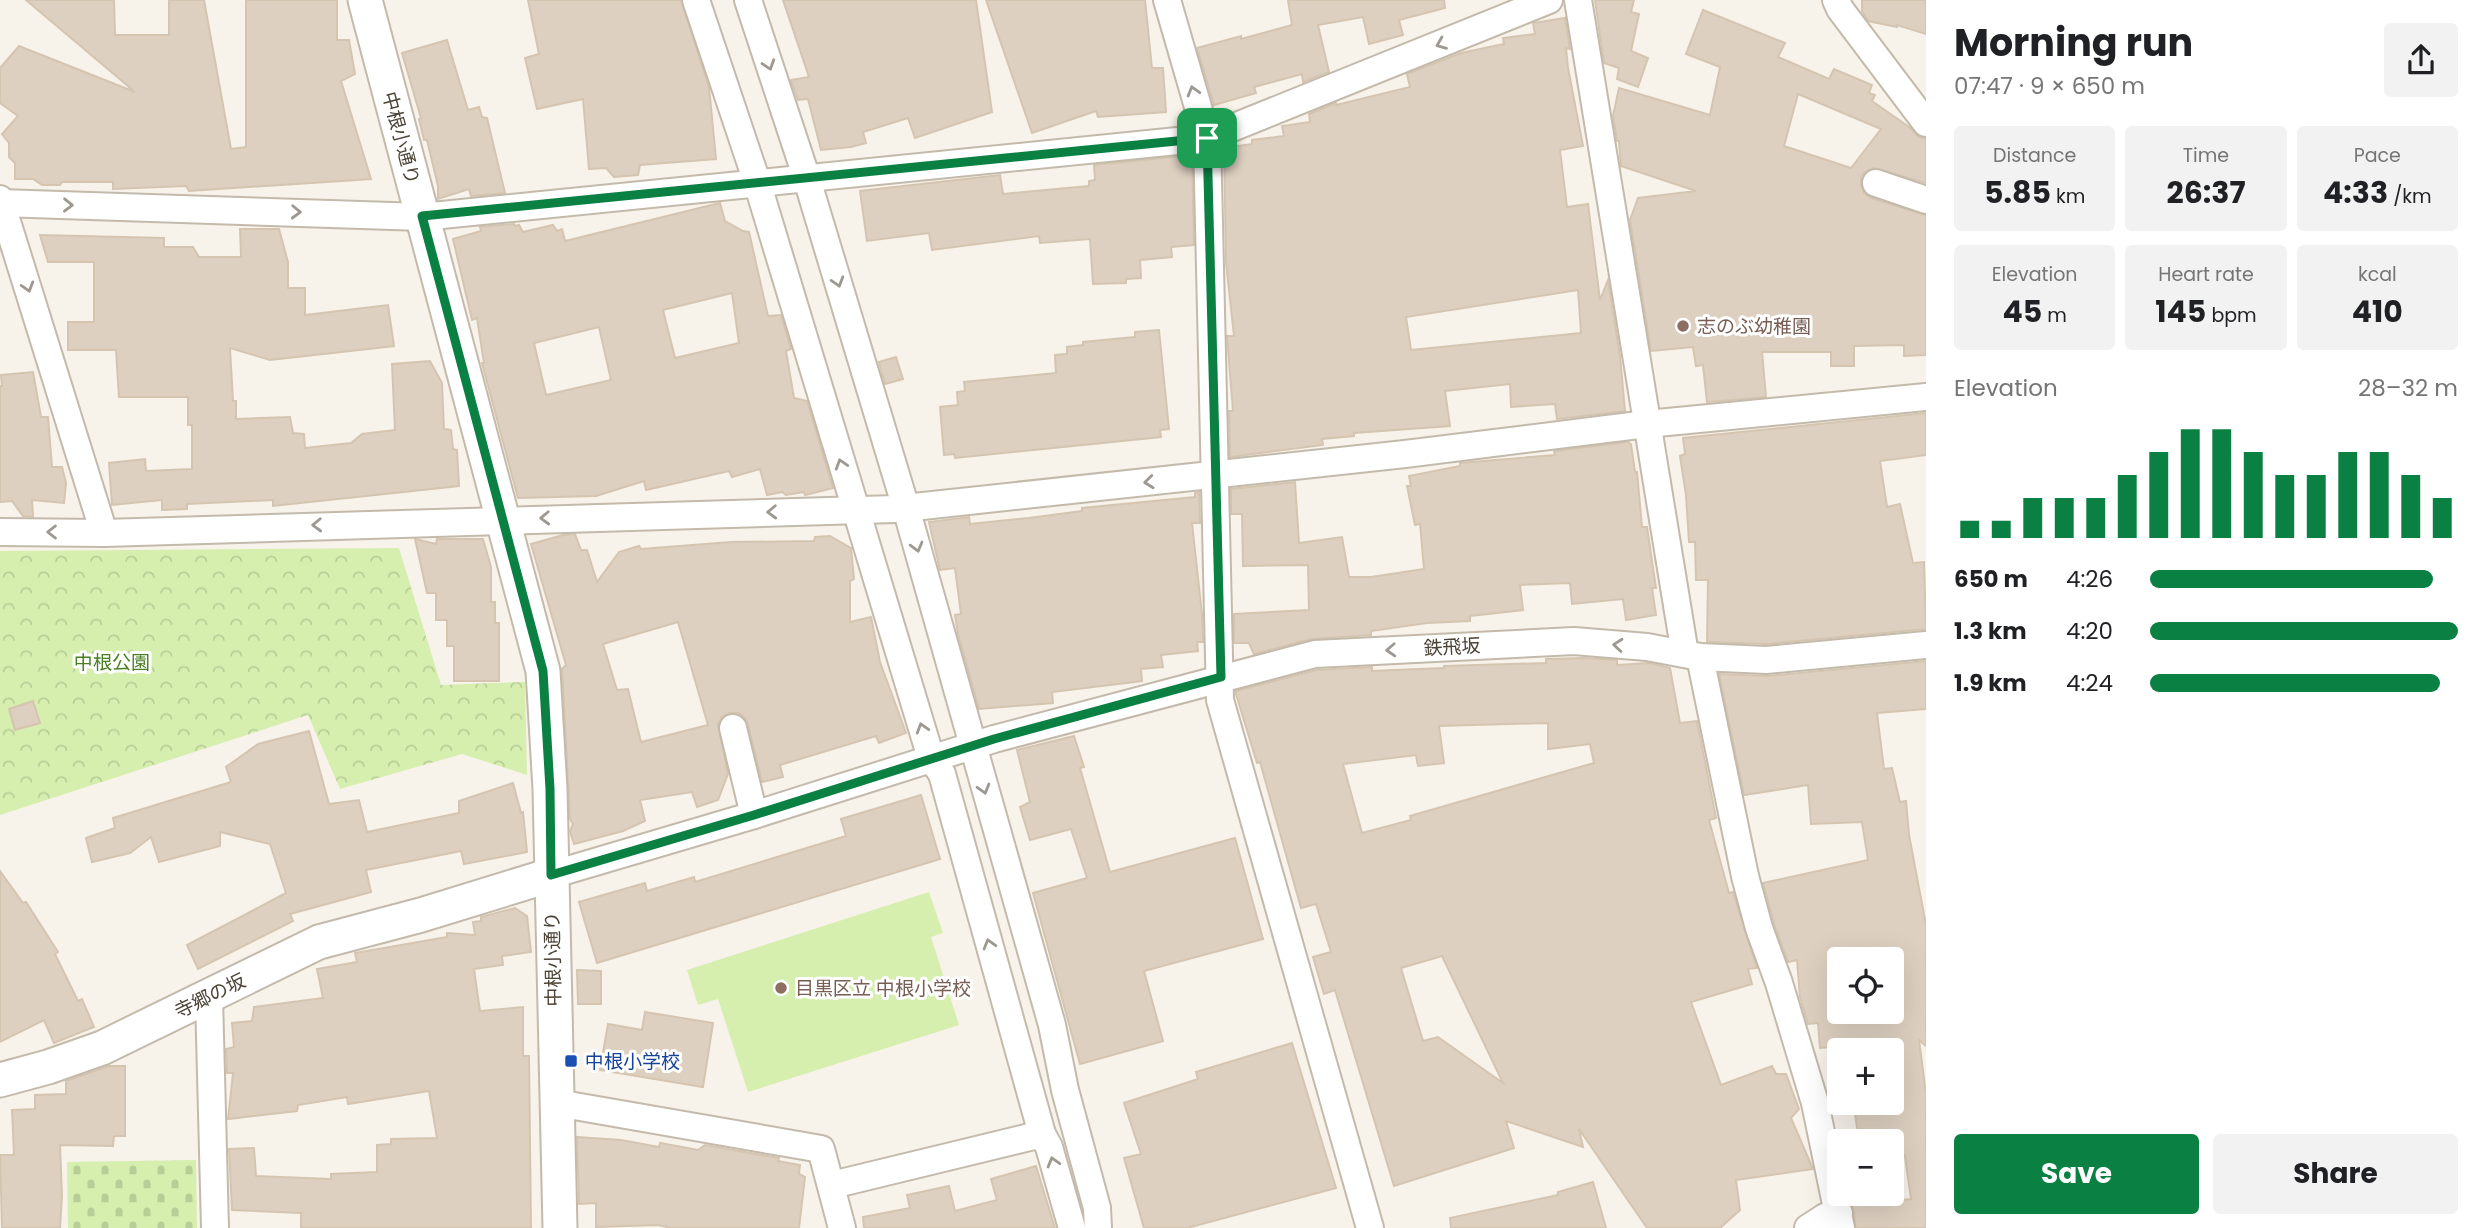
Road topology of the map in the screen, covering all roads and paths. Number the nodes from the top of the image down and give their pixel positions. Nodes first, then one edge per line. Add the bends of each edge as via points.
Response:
1 (365, 0) edge
2 (696, 0) edge
3 (748, 0) edge
4 (1167, 0) edge
5 (1549, 0) edge
6 (1578, 0) edge
7 (1836, 0) edge
8 (1488, 12) edge
9 (1926, 123) edge
10 (1207, 138) junction
11 (801, 177) junction
12 (761, 181) junction
13 (1876, 183) dead end
14 (1926, 200) edge
15 (0, 202) edge
16 (422, 216) junction
17 (1926, 397) edge
18 (1647, 424) junction
19 (1216, 475) junction
20 (901, 508) junction
21 (860, 510) junction
22 (502, 519) junction
23 (0, 532) edge
24 (104, 533) junction
25 (1926, 645) edge
26 (1692, 655) junction
27 (1221, 677) junction
28 (733, 728) dead end
29 (953, 752) junction
30 (754, 815) junction
31 (551, 875) junction
32 (209, 997) junction
33 (0, 1080) edge
34 (557, 1103) junction
35 (1042, 1133) junction
36 (832, 1185) junction
37 (1840, 1220) edge
38 (215, 1228) edge
39 (560, 1228) edge
40 (842, 1228) edge
41 (1072, 1228) edge
42 (1098, 1228) edge
43 (1370, 1228) edge
44 (1808, 1228) edge

1 - 16 street, 中根小通り
2 - 12 street
3 -> 11 street
10 -> 4 street
5 - 8 street
6 - 18 street
7 - 9 street
8 -> 10 street
10 - 11 street
10 - 19 street
11 - 12 street
11 -> 20 street
12 - 16 street
21 -> 12 street
13 - 14 street
15 -> 16 street
15 -> 24 street
16 - 22 street, 中根小通り
17 - 18 street
18 - 19 street
18 - 26 street
19 -> 20 street
19 - 27 street
20 - 21 street
20 -> 29 street
21 -> 22 street
29 -> 21 street
22 -> 24 street
22 - 31 street, 中根小通り via 543,671
24 -> 23 street
25 - 26 street, 鉄飛坂 via 1766,660
26 -> 27 street, 鉄飛坂 via 1574,641 1315,654
26 - 37 street via 1759,928 1815,1103
27 - 29 street, 鉄飛坂
27 - 43 street via 1220,700
28 - 30 street
29 - 30 street, 鉄飛坂
35 -> 29 street via 942,774
29 -> 42 street via 1052,1024
30 - 31 street, 鉄飛坂
31 - 32 street, 寺郷の坂 via 319,942
31 - 34 street, 中根小通り
32 - 33 street, 寺郷の坂 via 103,1048
32 - 38 street
34 - 36 street via 821,1149
34 - 39 street, 中根小通り
35 - 36 street
41 -> 35 street
36 - 40 street
37 - 44 street via 1825,1217

